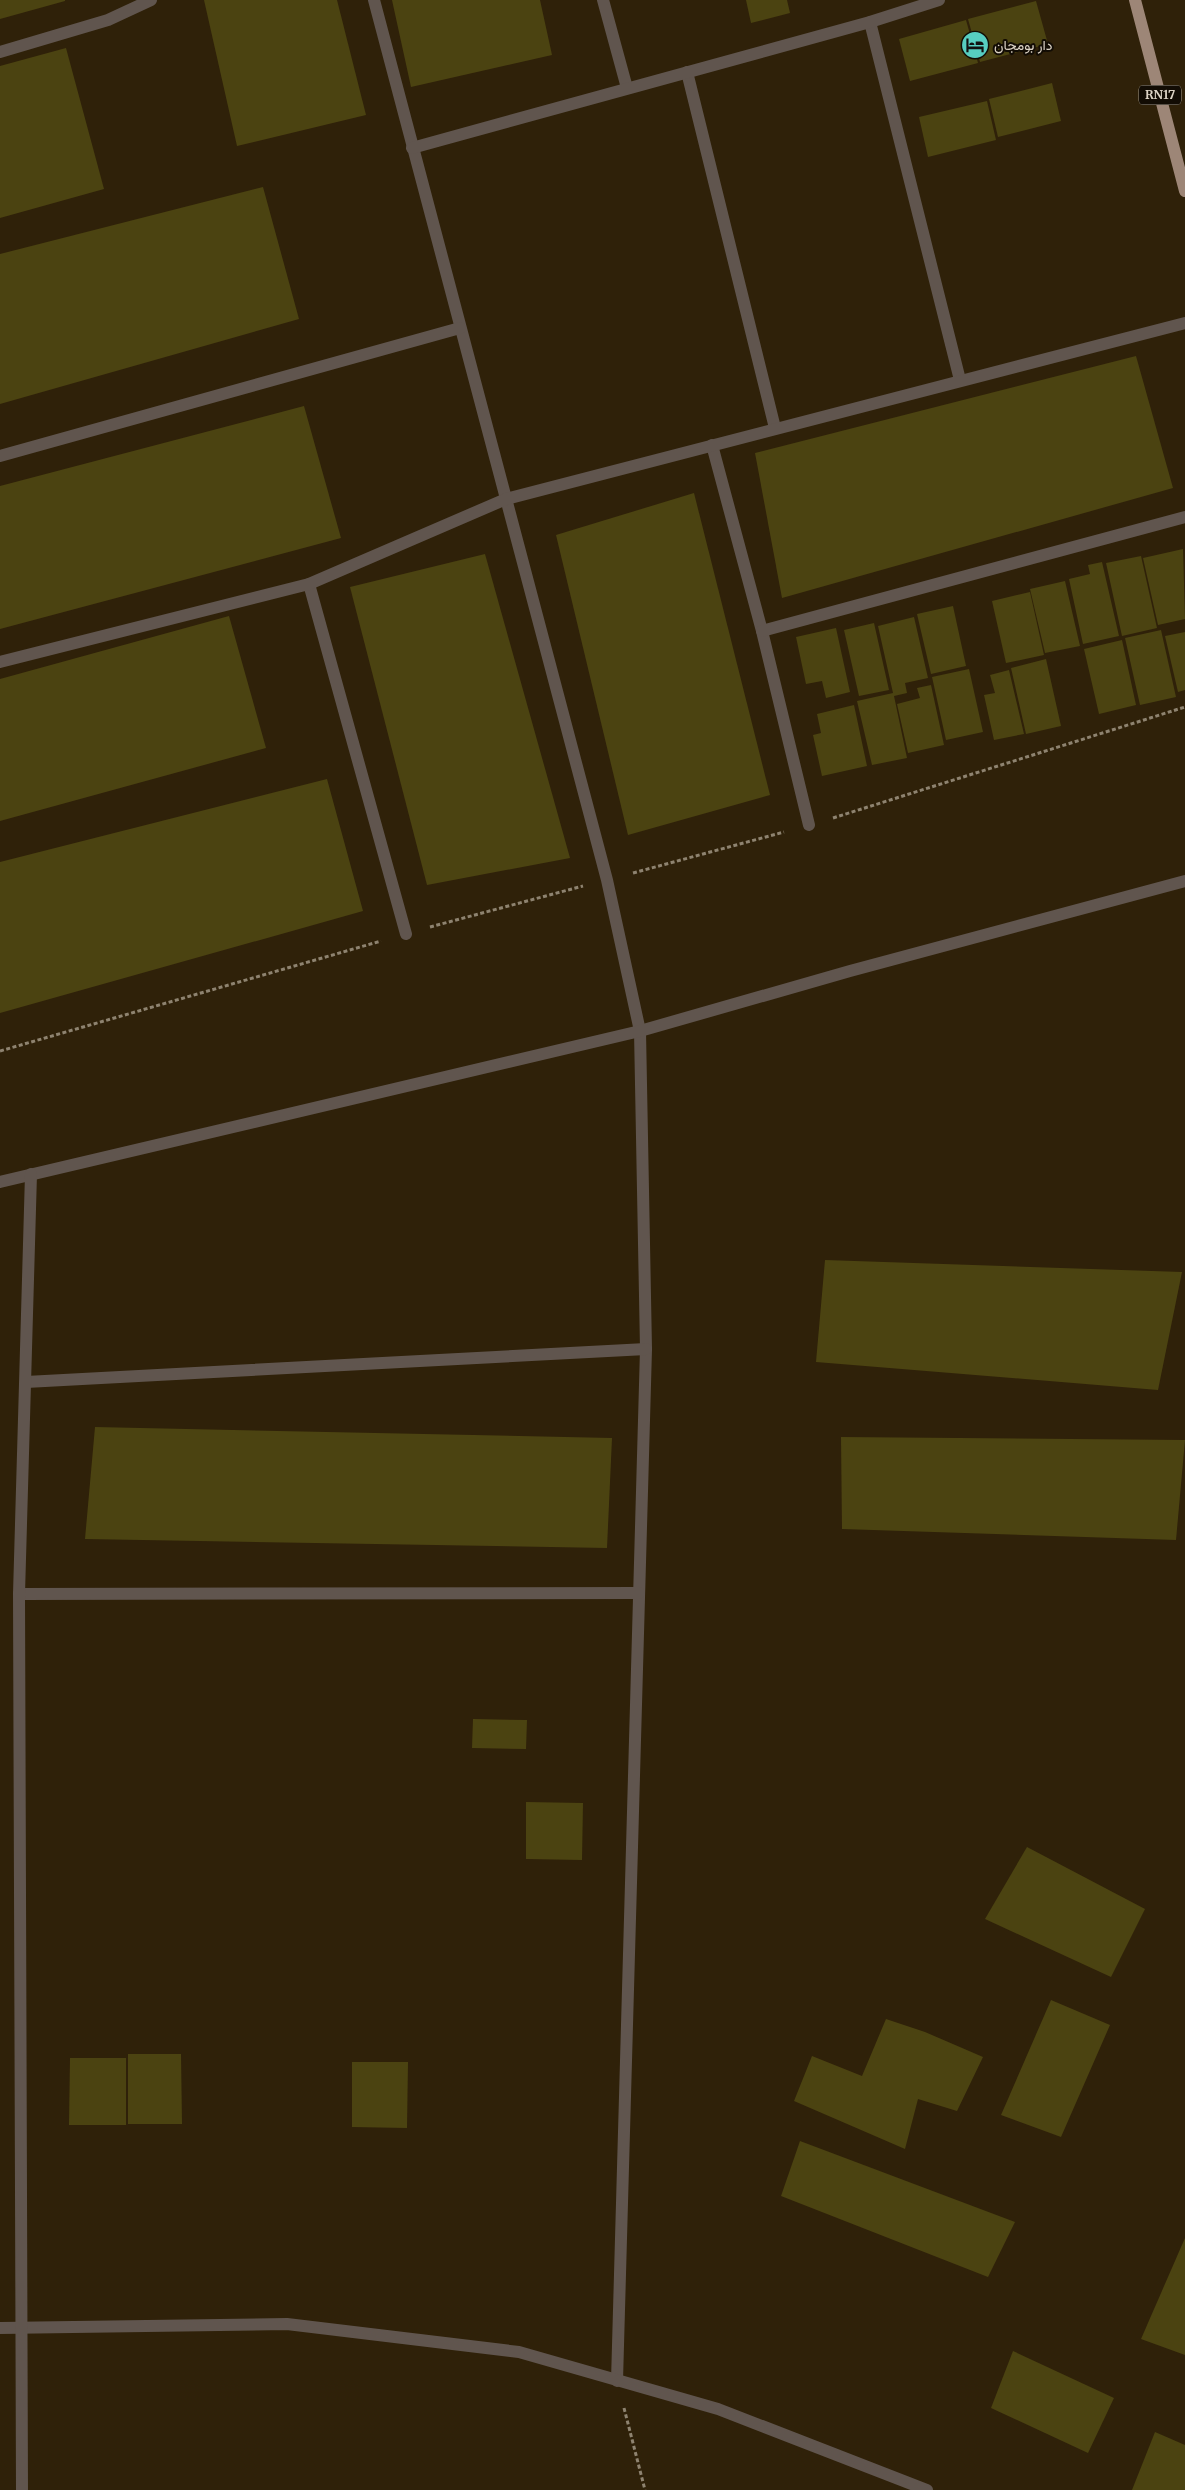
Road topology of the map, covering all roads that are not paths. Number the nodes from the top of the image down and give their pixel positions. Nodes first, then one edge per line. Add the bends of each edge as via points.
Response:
1 (151, 0) edge
2 (374, 0) edge
3 (603, 0) edge
4 (938, 0) edge
5 (1135, 0) edge
6 (870, 22) junction
7 (0, 52) edge
8 (687, 72) junction
9 (627, 88) junction
10 (412, 148) junction
11 (1185, 191) edge
12 (1185, 323) edge
13 (460, 328) junction
14 (960, 380) junction
15 (775, 428) junction
16 (712, 445) junction
17 (0, 456) edge
18 (506, 500) junction
19 (1185, 516) edge
20 (309, 584) junction
21 (762, 631) junction
22 (0, 662) edge
23 (809, 825) dead end
24 (1185, 881) edge
25 (406, 934) dead end
26 (640, 1031) junction
27 (31, 1174) junction
28 (0, 1182) edge
29 (646, 1349) junction
30 (26, 1382) junction
31 (639, 1593) junction
32 (19, 1594) junction
33 (0, 2328) edge
34 (21, 2328) junction
35 (617, 2381) junction
36 (22, 2490) edge
37 (927, 2490) edge

1 - 7 street via 108,20
2 - 10 street
3 - 9 street
4 - 6 street
5 - 11 main road, RN17
6 - 8 street
6 - 14 street
8 - 9 street
8 - 15 street
9 - 10 street
10 - 13 street
12 - 14 street
13 - 17 street
13 - 18 street
14 - 15 street
15 - 16 street
16 - 18 street
16 - 21 street
18 - 20 street
18 - 26 street via 607,880
19 - 21 street
20 - 22 street
20 - 25 street
21 - 23 street
24 - 26 street
26 - 27 street
26 - 29 street
27 - 28 street
27 - 30 street
29 - 30 street
29 - 31 street
30 - 32 street
31 - 32 street
31 - 35 street
32 - 34 street
33 - 34 street
34 - 35 street via 287,2324 519,2352
34 - 36 street
35 - 37 street via 718,2409

